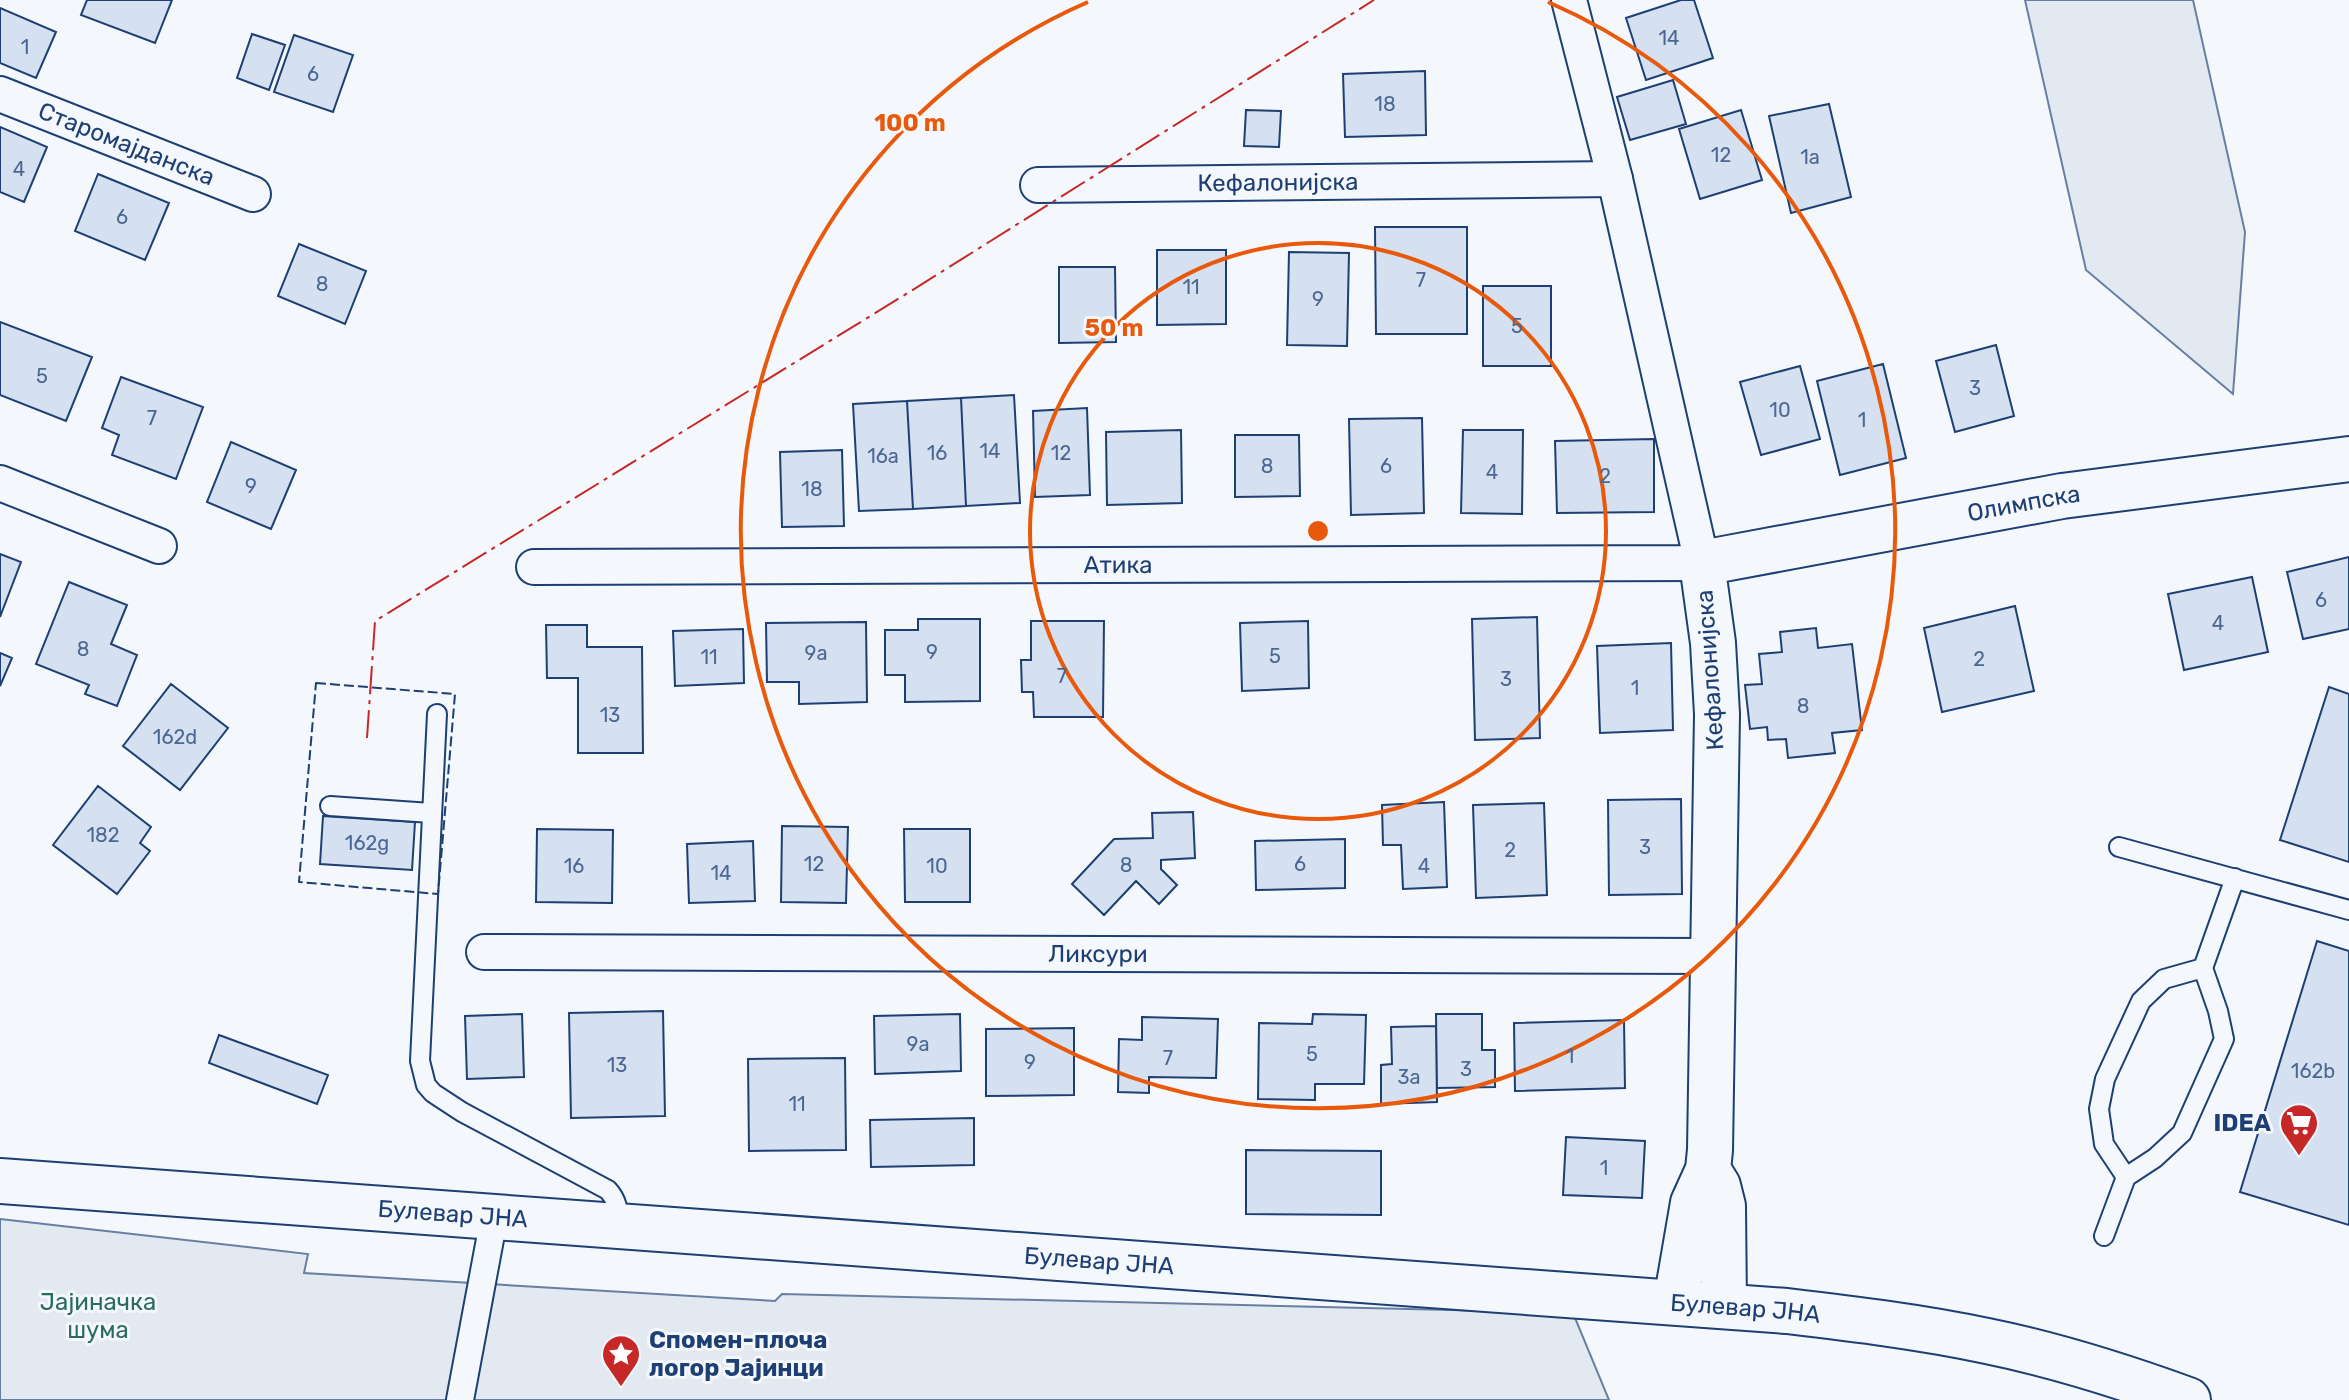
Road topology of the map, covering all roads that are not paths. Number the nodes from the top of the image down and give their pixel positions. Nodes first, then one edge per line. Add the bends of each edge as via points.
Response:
1 (1569, 0) edge
2 (0, 94) edge
3 (1615, 179) junction
4 (1038, 185) dead end
5 (253, 194) dead end
6 (2349, 459) edge
7 (0, 483) edge
8 (159, 546) dead end
9 (1702, 563) junction
10 (534, 567) dead end
11 (437, 714) dead end
12 (330, 806) dead end
13 (431, 813) junction
14 (2119, 847) dead end
15 (2235, 878) junction
16 (2349, 910) edge
17 (484, 952) dead end
18 (1714, 956) junction
19 (2203, 968) junction
20 (1708, 1170) junction
21 (2126, 1177) junction
22 (0, 1181) edge
23 (494, 1218) junction
24 (619, 1225) junction
25 (2104, 1236) dead end
26 (1676, 1302) junction
27 (1724, 1306) junction
28 (460, 1400) edge
29 (2188, 1400) edge

1 - 3 street, Кефалонијска
2 - 5 street, Старомајданска
3 - 4 street, Кефалонијска
3 - 9 street, Кефалонијска
6 - 9 main road, Олимпска via 2062,496
7 - 8 street
9 - 10 street, Атика
9 - 18 main road, Кефалонијска via 1717,714
11 - 13 lane
12 - 13 lane
13 - 24 lane via 420,1061 426,1085 462,1112 608,1190 615,1197
14 - 15 lane
15 - 16 lane
15 - 19 lane
17 - 18 street, Ликсури
18 - 20 main road, Кефалонијска
19 - 21 lane via 2224,1039 2182,1133
19 - 21 lane via 2164,979 2141,1001 2105,1079 2099,1109 2104,1144
20 - 26 main road, Кефалонијска via 1693,1203
20 - 27 main road, Кефалонијска via 1723,1206
21 - 25 lane
22 - 23 main road, Булевар ЈНА
23 - 24 main road, Булевар ЈНА
23 - 28 street
24 - 26 main road, Булевар ЈНА
26 - 27 main road, Булевар ЈНА
27 - 29 main road, Булевар ЈНА via 1860,1319 1990,1341 2082,1364

